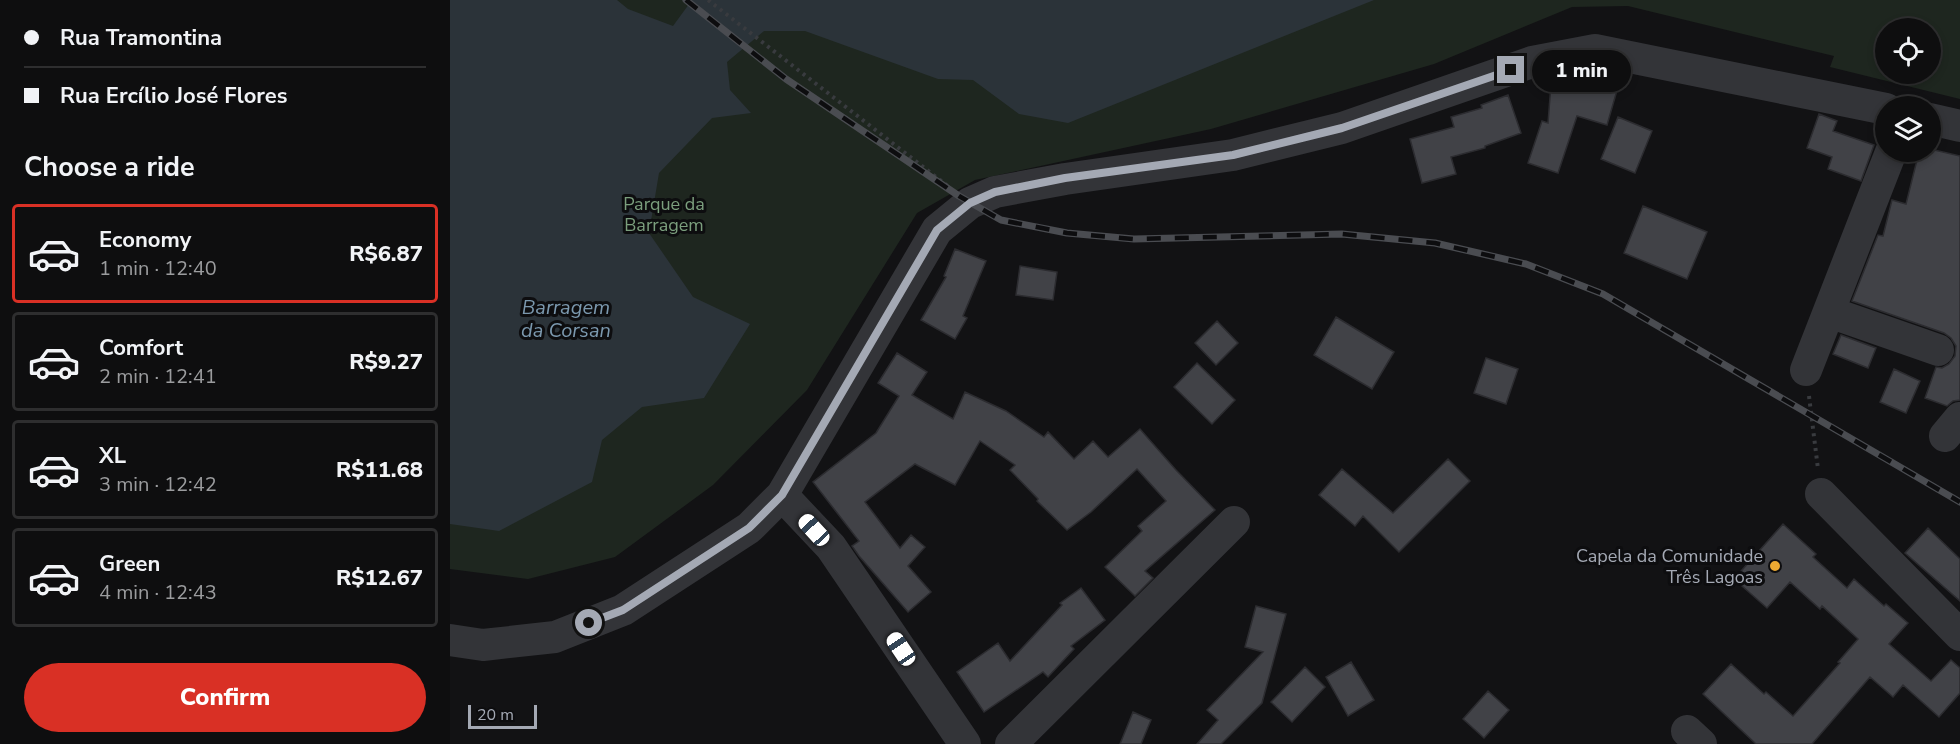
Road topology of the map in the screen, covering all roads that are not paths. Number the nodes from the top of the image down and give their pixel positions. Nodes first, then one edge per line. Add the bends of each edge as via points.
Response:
1 (1875, 107) edge
2 (1941, 122) edge
3 (1960, 126) edge
4 (1887, 162) edge
5 (1829, 312) junction
6 (1938, 350) dead end
7 (1806, 370) dead end
8 (1821, 494) road end
9 (782, 495) junction
10 (1234, 522) dead end
11 (1960, 635) edge
12 (450, 640) edge
13 (965, 744) edge
14 (1011, 744) edge

1 - 9 street via 1595,50 1532,62 1342,128 1233,155 1065,178 995,192 970,203 937,230
2 - 3 street
4 - 5 street
5 - 6 street
5 - 7 street
8 - 11 street
9 - 12 street via 749,528 623,610 555,637 483,645
9 - 13 street via 831,547
10 - 14 street

